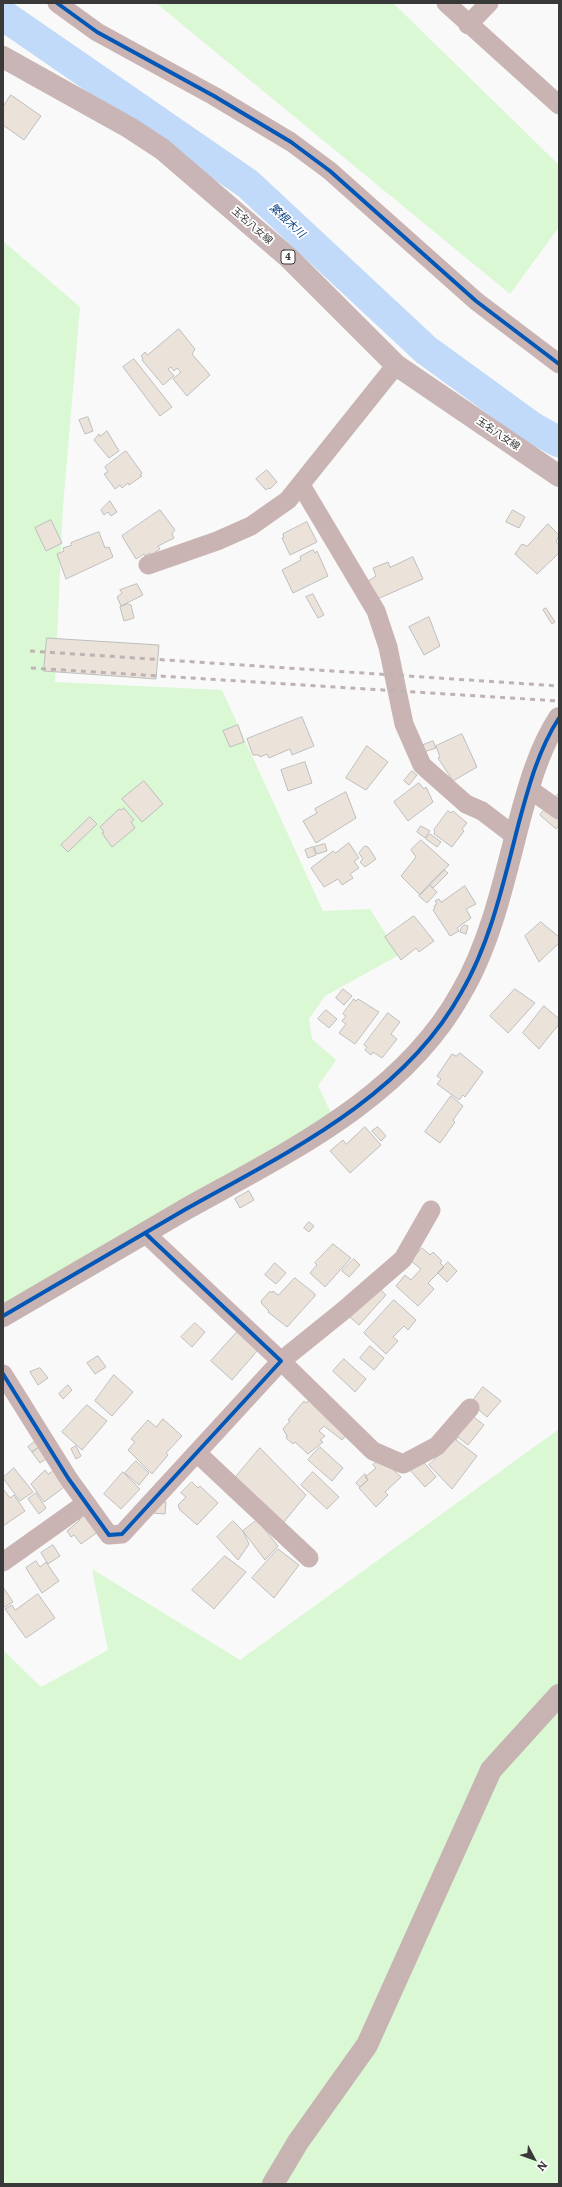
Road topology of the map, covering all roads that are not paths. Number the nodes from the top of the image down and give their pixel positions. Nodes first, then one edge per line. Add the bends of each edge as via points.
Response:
1 (57, 3) edge
2 (446, 3) edge
3 (489, 3) edge
4 (468, 25) junction
5 (3, 57) edge
6 (559, 105) edge
7 (396, 364) junction
8 (559, 364) edge
9 (559, 476) edge
10 (301, 485) junction
11 (148, 565) dead end
12 (559, 718) edge
13 (528, 788) junction
14 (559, 810) edge
15 (516, 837) junction
16 (431, 1210) dead end
17 (145, 1233) junction
18 (3, 1316) edge
19 (281, 1361) junction
20 (3, 1374) edge
21 (470, 1408) dead end
22 (197, 1453) junction
23 (86, 1503) junction
24 (308, 1558) dead end
25 (3, 1562) edge
26 (559, 1695) edge
27 (273, 2184) edge

1 - 8 street via 97,32 214,96 291,142 330,171 476,301
2 - 4 street
3 - 4 street
4 - 6 street
5 - 7 main road, 玉名八女線 / 4 via 130,128 162,149 289,258
7 - 9 main road, 玉名八女線 / 4
7 - 10 street
10 - 11 street via 288,500 251,526 218,541
10 - 15 street via 376,611 388,648 404,724 422,765 466,804 482,811
12 - 13 street via 548,734
13 - 14 street
13 - 15 street
15 - 17 street via 489,932 462,993 429,1040 397,1074 357,1107 286,1153
16 - 19 street via 402,1259
17 - 18 street
17 - 19 street
19 - 21 street via 372,1451 403,1464 437,1446
19 - 22 street
20 - 23 street
22 - 23 street via 122,1534 109,1534
22 - 24 street
23 - 25 street
26 - 27 street via 491,1770 367,2045 298,2142

